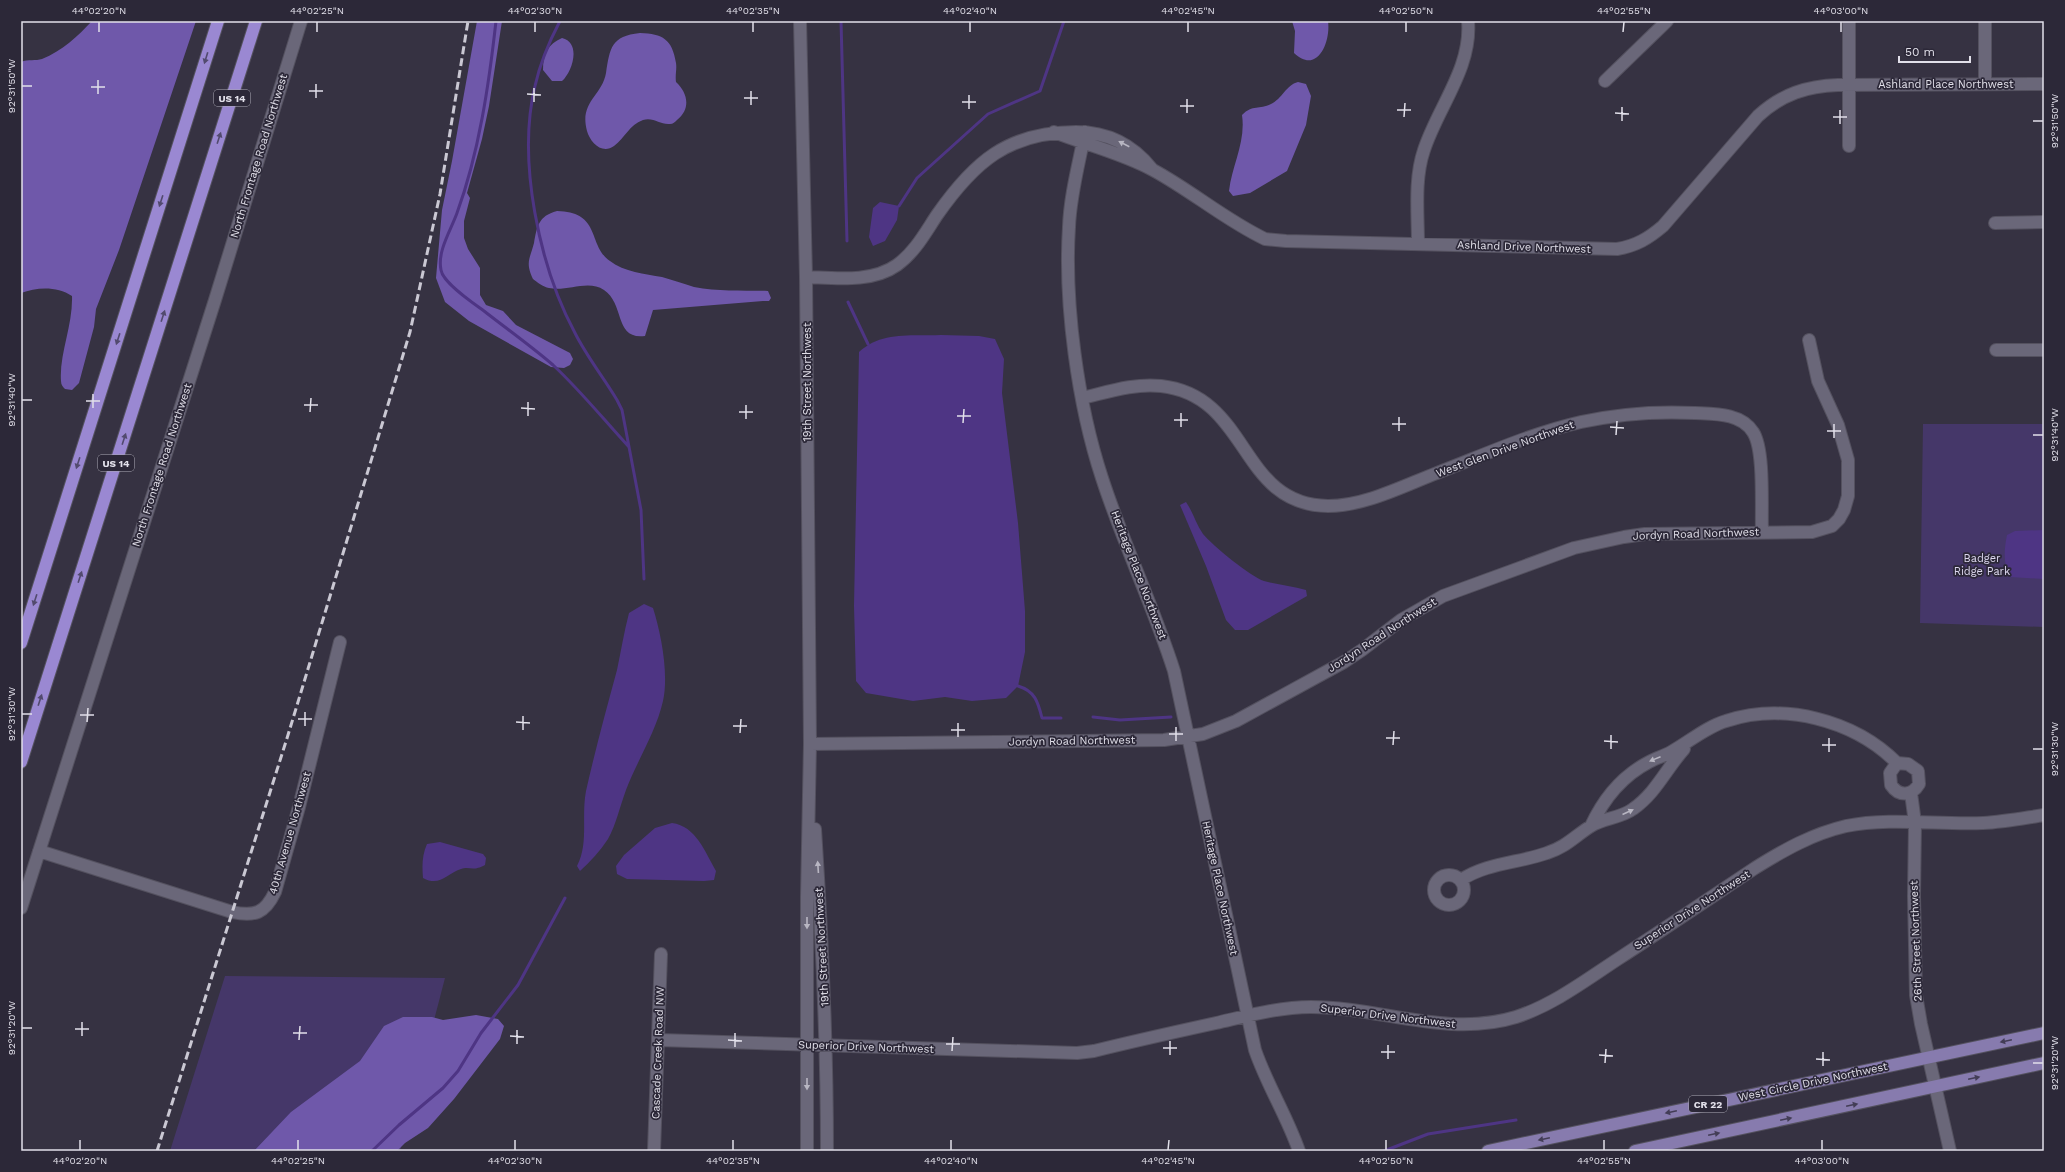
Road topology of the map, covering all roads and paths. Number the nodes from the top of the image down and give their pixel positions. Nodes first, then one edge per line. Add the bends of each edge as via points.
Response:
1 (218, 21) edge
2 (256, 21) edge
3 (301, 21) edge
4 (800, 21) edge
5 (1468, 21) edge
6 (1667, 21) edge
7 (1849, 21) edge
8 (1985, 21) edge
9 (1605, 80) dead end
10 (1985, 83) junction
11 (2044, 84) edge
12 (1849, 85) junction
13 (1084, 138) junction
14 (1849, 146) dead end
15 (2044, 222) edge
16 (1995, 223) dead end
17 (1418, 244) junction
18 (806, 277) junction
19 (1809, 340) dead end
20 (1996, 350) dead end
21 (2044, 350) edge
22 (1082, 398) junction
23 (1762, 532) junction
24 (340, 642) dead end
25 (21, 643) edge
26 (1188, 737) junction
27 (1690, 742) junction
28 (810, 744) junction
29 (22, 759) edge
30 (1897, 763) junction
31 (1911, 793) junction
32 (2044, 815) edge
33 (1915, 823) junction
34 (1591, 826) junction
35 (39, 851) junction
36 (1461, 880) dead end
37 (21, 908) edge
38 (661, 954) dead end
39 (1247, 1016) junction
40 (2044, 1033) edge
41 (659, 1040) junction
42 (807, 1045) junction
43 (826, 1045) junction
44 (1929, 1058) junction
45 (2044, 1063) edge
46 (1936, 1086) junction
47 (654, 1151) edge
48 (807, 1151) edge
49 (827, 1151) edge
50 (1299, 1151) edge
51 (1488, 1151) edge
52 (1635, 1151) edge
53 (1950, 1151) edge

1 -> 25 highway, US 14
29 -> 2 highway, US 14
3 - 35 street, North Frontage Road Northwest
4 - 18 street, 19th Street Northwest
5 - 17 street via 1468,42 1462,66 1428,138 1421,159
6 - 9 street
7 - 12 street
8 - 10 street
10 - 11 street, Ashland Place Northwest
10 - 12 street, Ashland Place Northwest
12 - 14 street
12 - 17 street, Ashland Drive Northwest via 1802,89 1784,96 1766,108 1672,217 1654,234 1627,248 1608,250
13 - 17 street, Ashland Drive Northwest via 1153,170 1265,238 1286,241
13 - 18 street, Ashland Drive Northwest via 1054,132 1033,136 993,154 961,183 913,250 897,265 878,275 856,278
13 - 22 street, Heritage Place Northwest via 1069,226 1068,252 1070,310
15 - 16 street
18 - 28 street, 19th Street Northwest
19 - 23 street, Jordyn Road Northwest via 1818,381 1838,425 1848,460 1848,496 1844,510 1832,526 1812,532
20 - 21 street
22 - 23 street, West Glen Drive Northwest via 1142,386 1162,386 1180,390 1213,408 1225,420 1261,474 1283,494 1311,505 1343,505 1380,495 1548,431 1582,422 1683,412 1737,418 1745,422 1756,437 1760,467
22 - 26 street, Heritage Place Northwest via 1102,477 1174,671
23 - 26 street, Jordyn Road Northwest via 1645,534 1574,548 1443,596 1401,620 1344,662 1236,721 1204,734
24 - 35 street, 40th Avenue Northwest via 275,892 271,901 259,912 244,915 232,912
26 - 28 street, Jordyn Road Northwest via 1164,740
26 - 39 street, Heritage Place Northwest
27 - 30 street via 1710,728 1745,716 1805,716 1859,735
27 -> 34 street via 1640,766 1626,777 1613,789
34 -> 27 street via 1632,810 1655,790 1671,763
28 -> 42 street, 19th Street Northwest
43 -> 28 street, 19th Street Northwest
30 - 31 street via 1890,773 1891,786 1897,792
30 - 31 street via 1908,764 1918,771 1919,784
31 - 33 street, 26th Street Northwest
32 - 33 street, Superior Drive Northwest via 1983,823
33 - 39 street, Superior Drive Northwest via 1881,822 1854,825 1801,842 1755,868 1564,994 1516,1017 1452,1025 1341,1009 1308,1007
33 - 44 street, 26th Street Northwest via 1916,995
34 - 36 street via 1576,839 1548,853 1492,867 1470,874
35 - 37 street, North Frontage Road Northwest
38 - 41 street, Cascade Creek Road NW
39 - 43 street, Superior Drive Northwest via 1094,1051
39 - 50 street, Heritage Place Northwest via 1263,1072 1290,1126
40 -> 44 main road, West Circle Drive Northwest / CR 22
41 - 42 street, Superior Drive Northwest
41 - 47 street, Cascade Creek Road NW
42 - 43 street, Superior Drive Northwest
42 -> 48 street, 19th Street Northwest
43 - 49 street, 19th Street Northwest
44 - 46 street, 26th Street Northwest
44 -> 51 main road, West Circle Drive Northwest / CR 22
46 -> 45 main road
52 -> 46 main road
46 - 53 street, 26th Street Northwest

